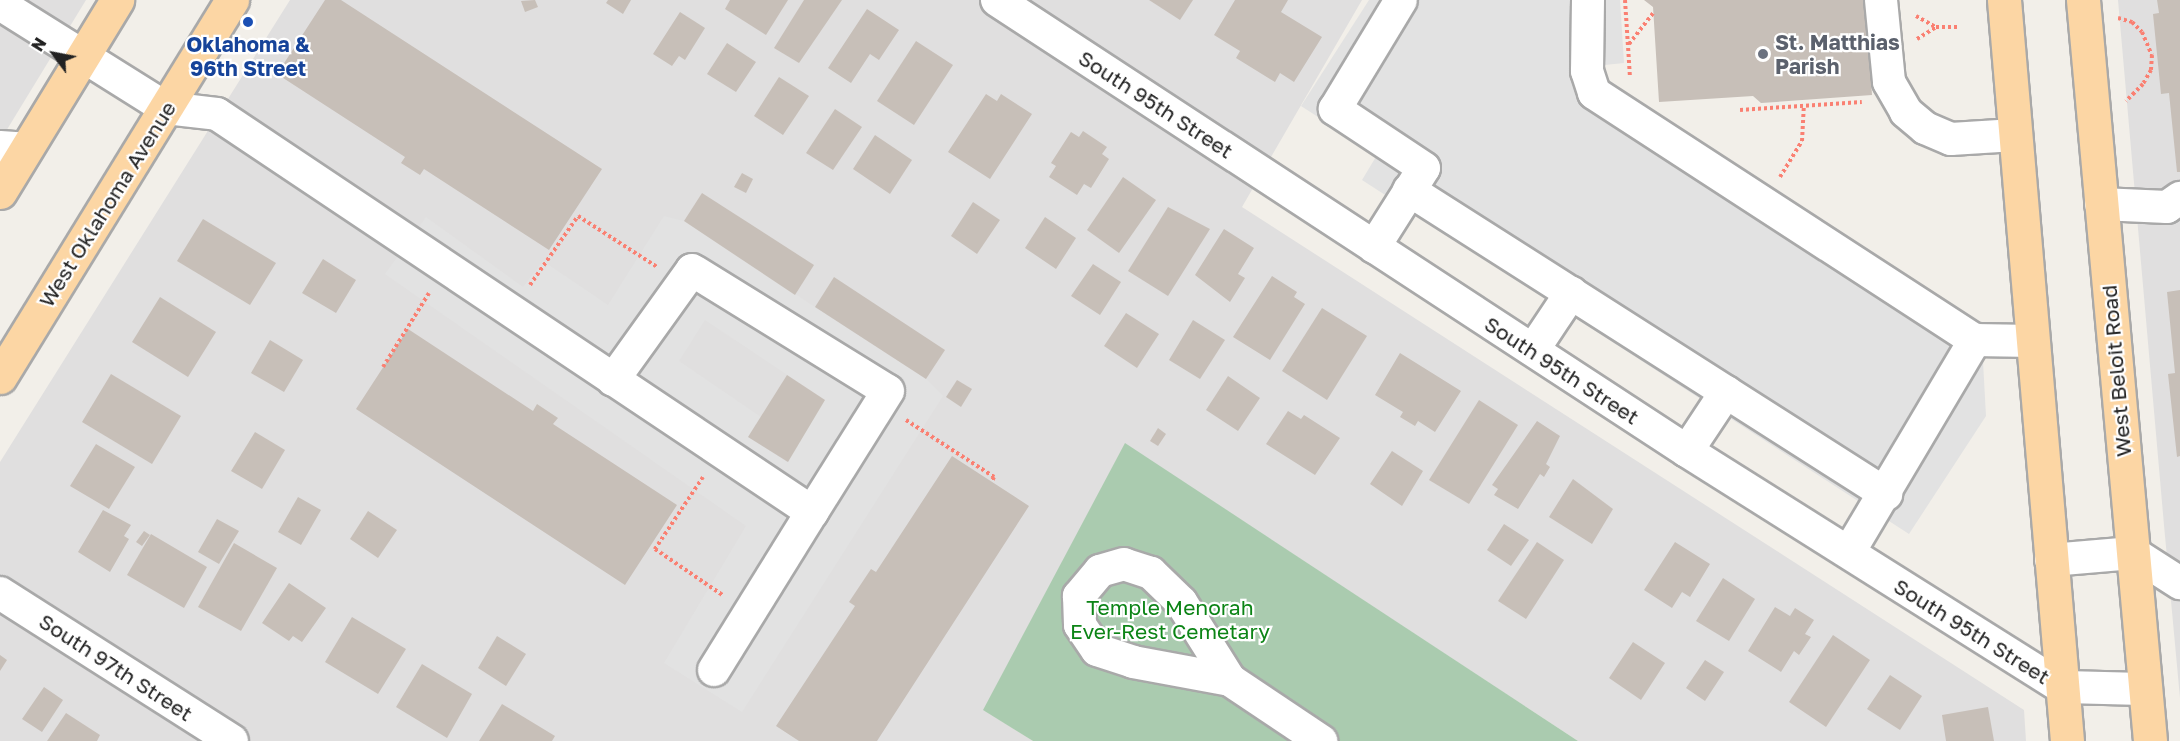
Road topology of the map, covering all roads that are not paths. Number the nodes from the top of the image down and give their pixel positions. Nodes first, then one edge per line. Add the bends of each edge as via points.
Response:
1 (117, 0) edge
2 (232, 0) edge
3 (997, 0) edge
4 (1401, 0) edge
5 (1588, 0) edge
6 (1881, 0) edge
7 (2004, 0) edge
8 (2083, 0) edge
9 (0, 4) edge
10 (82, 57) junction
11 (166, 108) junction
12 (2015, 135) junction
13 (13, 148) edge
14 (1409, 190) junction
15 (0, 192) edge
16 (2101, 204) junction
17 (2176, 209) edge
18 (1374, 247) junction
19 (1571, 293) junction
20 (1975, 340) junction
21 (2032, 341) junction
22 (1533, 350) junction
23 (0, 377) edge
24 (613, 380) junction
25 (1725, 392) junction
26 (1687, 451) junction
27 (1886, 494) junction
28 (812, 512) junction
29 (1849, 552) junction
30 (2133, 553) junction
31 (2051, 560) junction
32 (2180, 583) edge
33 (0, 592) edge
34 (714, 670) dead end
35 (1230, 680) junction
36 (2062, 687) junction
37 (2145, 690) junction
38 (232, 741) edge
39 (1321, 741) edge
40 (2067, 741) edge
41 (2150, 741) edge

1 - 10 main road
2 - 11 main road, West Oklahoma Avenue
3 - 18 street, South 95th Street
4 - 14 street via 1335,109 1424,168
5 - 20 street via 1587,71 1594,93
6 - 12 street via 1888,82 1906,112 1925,128 1951,138
7 - 12 main road
8 - 16 main road, West Beloit Road
9 - 10 street
10 - 11 street
10 - 13 main road
11 - 23 main road, West Oklahoma Avenue
11 - 24 street via 217,114
12 - 21 main road
13 - 15 main road
14 - 18 street
14 - 19 street
16 - 17 street
16 - 30 main road, West Beloit Road
18 - 22 street, South 95th Street
19 - 22 street
19 - 25 street
20 - 21 street
20 - 27 street
21 - 31 main road
22 - 26 street, South 95th Street
24 - 28 street
24 - 28 street via 692,270 888,391
25 - 26 street
25 - 27 street
26 - 29 street, South 95th Street
27 - 29 street
28 - 34 street
29 - 36 street, South 95th Street
30 - 31 street
30 - 32 street
30 - 37 main road, West Beloit Road
31 - 36 main road
33 - 38 street, South 97th Street
35 - 35 street via 1181,602 1151,573 1124,564 1100,571 1079,596 1080,625 1097,650 1133,662
35 - 39 street
36 - 37 street, South 95th Street
36 - 40 main road
37 - 41 main road, West Beloit Road

